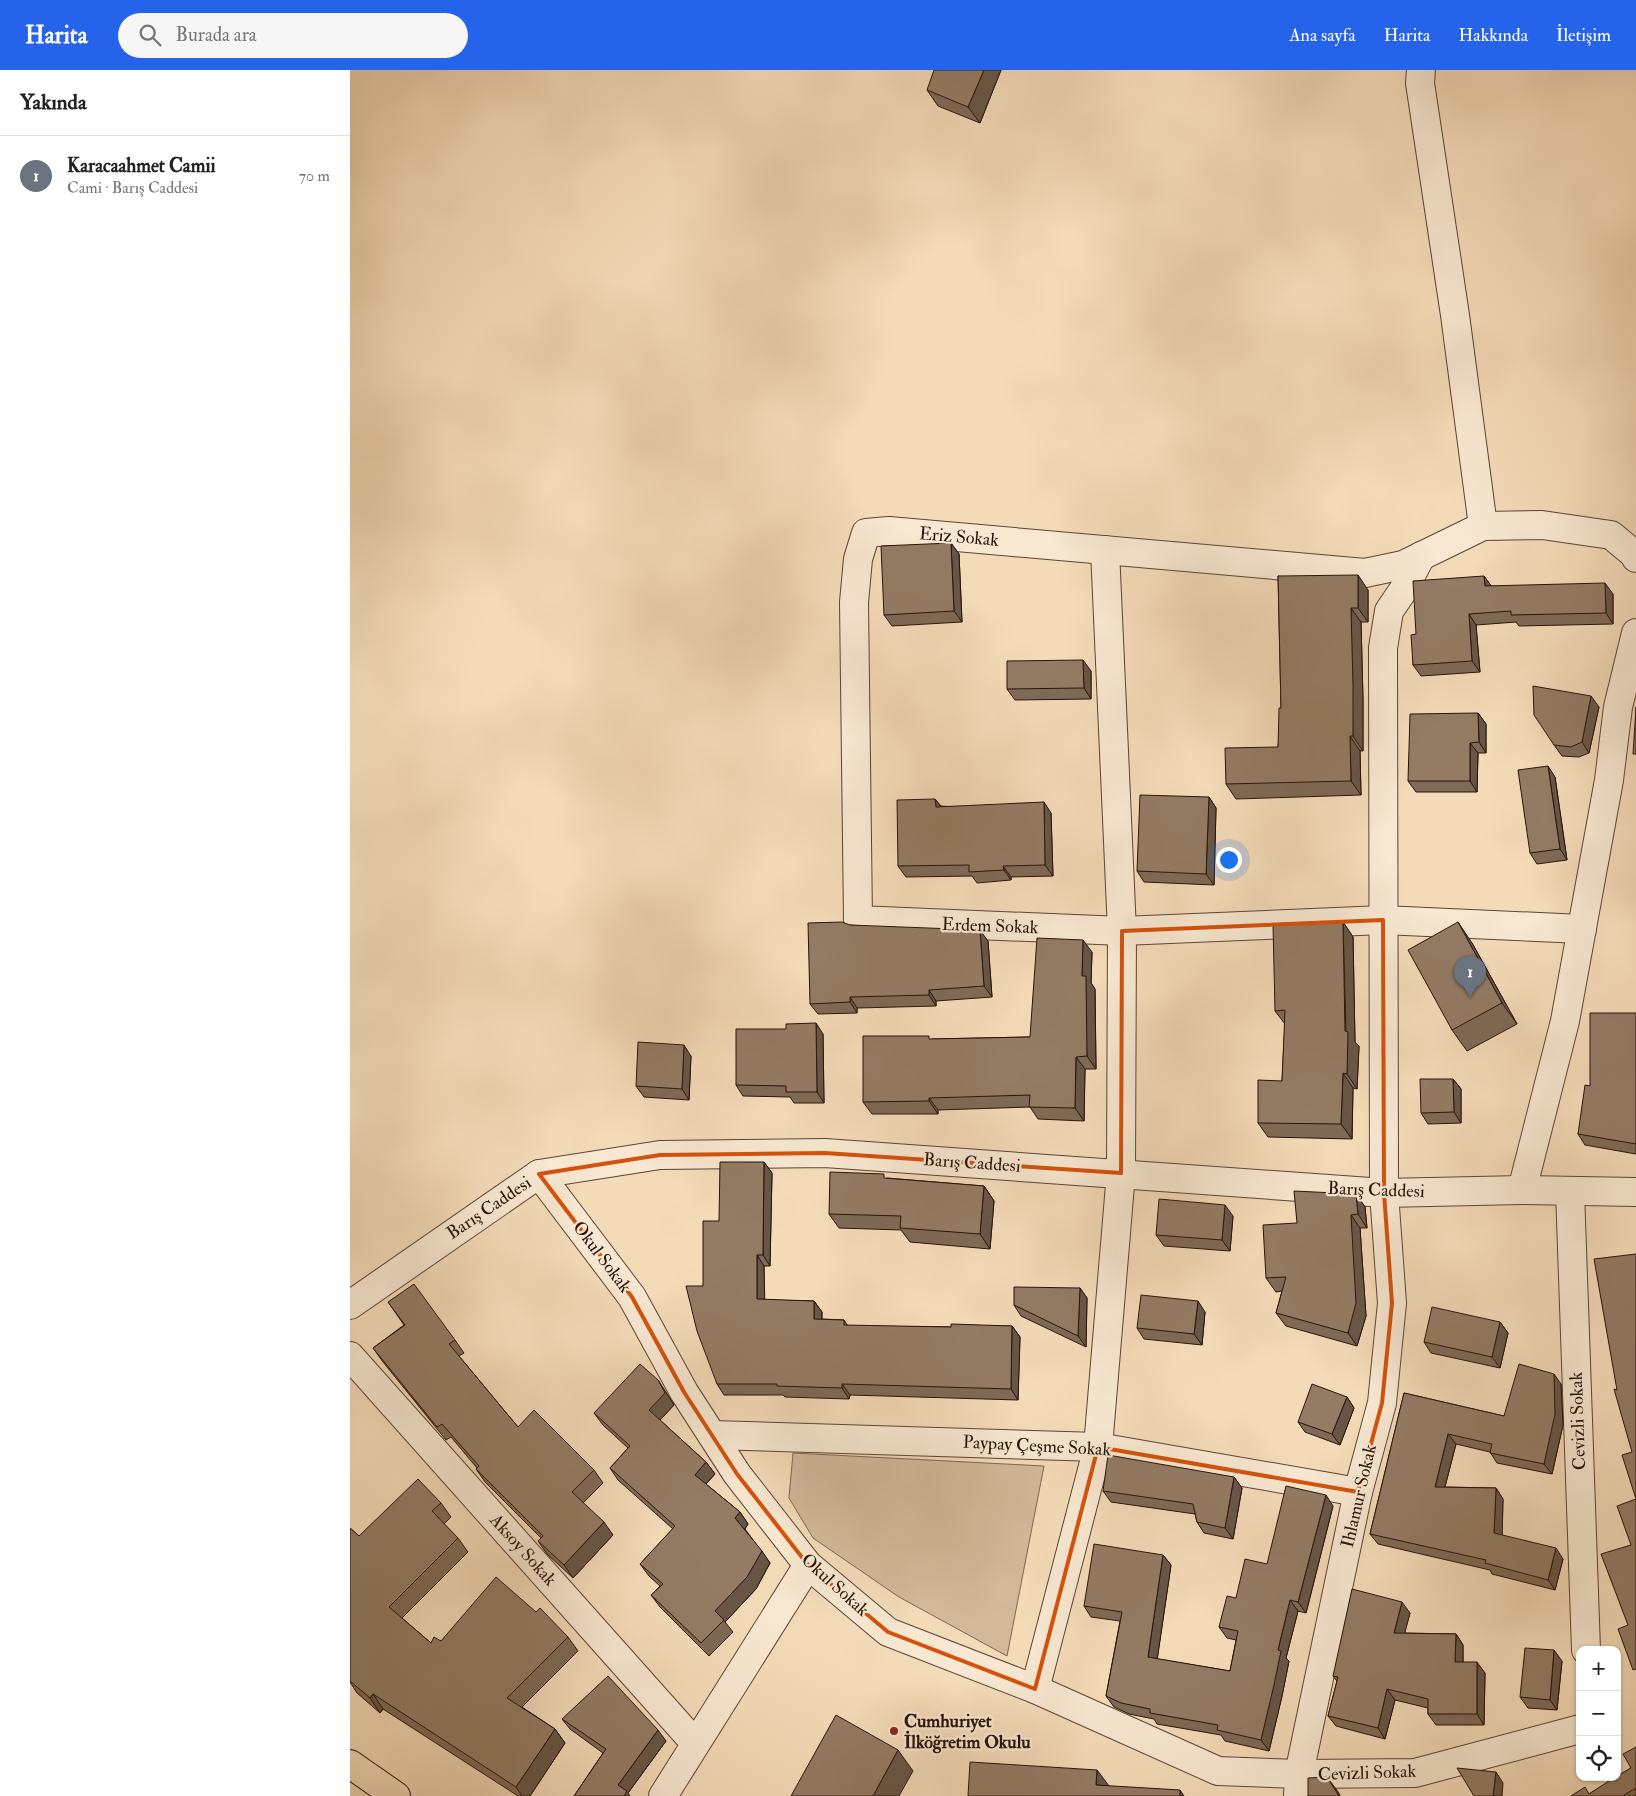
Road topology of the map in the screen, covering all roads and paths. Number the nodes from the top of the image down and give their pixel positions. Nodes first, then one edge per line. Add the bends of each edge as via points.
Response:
1 (1421, 70) edge
2 (1483, 526) junction
3 (1105, 550) junction
4 (1428, 552) junction
5 (1636, 558) edge
6 (1636, 633) edge
7 (858, 920) joint
8 (1383, 920) junction
9 (1582, 929) junction
10 (1122, 931) junction
11 (1121, 1173) junction
12 (539, 1174) junction
13 (1522, 1190) junction
14 (1570, 1191) junction
15 (1636, 1192) edge
16 (1384, 1193) junction
17 (350, 1305) edge
18 (350, 1356) edge
19 (712, 1435) junction
20 (1098, 1447) junction
21 (1358, 1492) junction
22 (808, 1564) junction
23 (1586, 1646) edge
24 (1035, 1689) junction
25 (1576, 1730) edge
26 (695, 1743) junction
27 (350, 1764) edge
28 (1299, 1785) edge
29 (396, 1796) edge
30 (663, 1796) edge

1 - 2 street via 1420,84 1456,315
2 - 4 street, Eriz Sokak
2 - 5 street via 1542,525 1611,535
3 - 4 street, Eriz Sokak via 1365,573 1403,565
3 - 7 street, Eriz Sokak via 890,531 866,533 858,559 854,602
3 - 10 street
4 - 8 street, Ihlamur Sokak via 1389,611 1383,648
6 - 9 street via 1618,707
7 - 10 street, Erdem Sokak
8 - 9 street, Erdem Sokak
8 - 10 street, Erdem Sokak
8 - 16 street, Ihlamur Sokak
9 - 13 street via 1565,1021
10 - 11 street
11 - 12 street, Barış Caddesi via 825,1152 660,1155
11 - 16 street, Barış Caddesi
11 - 20 street
12 - 17 street, Barış Caddesi
12 - 19 street, Okul Sokak via 632,1297 684,1392
13 - 14 street, Barış Caddesi
13 - 16 street, Barış Caddesi
14 - 15 street, Barış Caddesi
14 - 23 street, Cevizli Sokak
16 - 21 street, Ihlamur Sokak via 1391,1312 1382,1403
18 - 26 street, Aksoy Sokak
19 - 20 street, Paypay Çeşme Sokak
19 - 22 street, Okul Sokak via 737,1474
20 - 21 street, Paypay Çeşme Sokak
20 - 24 street
21 - 28 street, Ihlamur Sokak
22 - 24 street, Okul Sokak via 888,1632
22 - 26 street
24 - 28 street, Okul Sokak via 1218,1771
25 - 28 street, Cevizli Sokak via 1415,1774
26 - 30 street
27 - 29 main road

